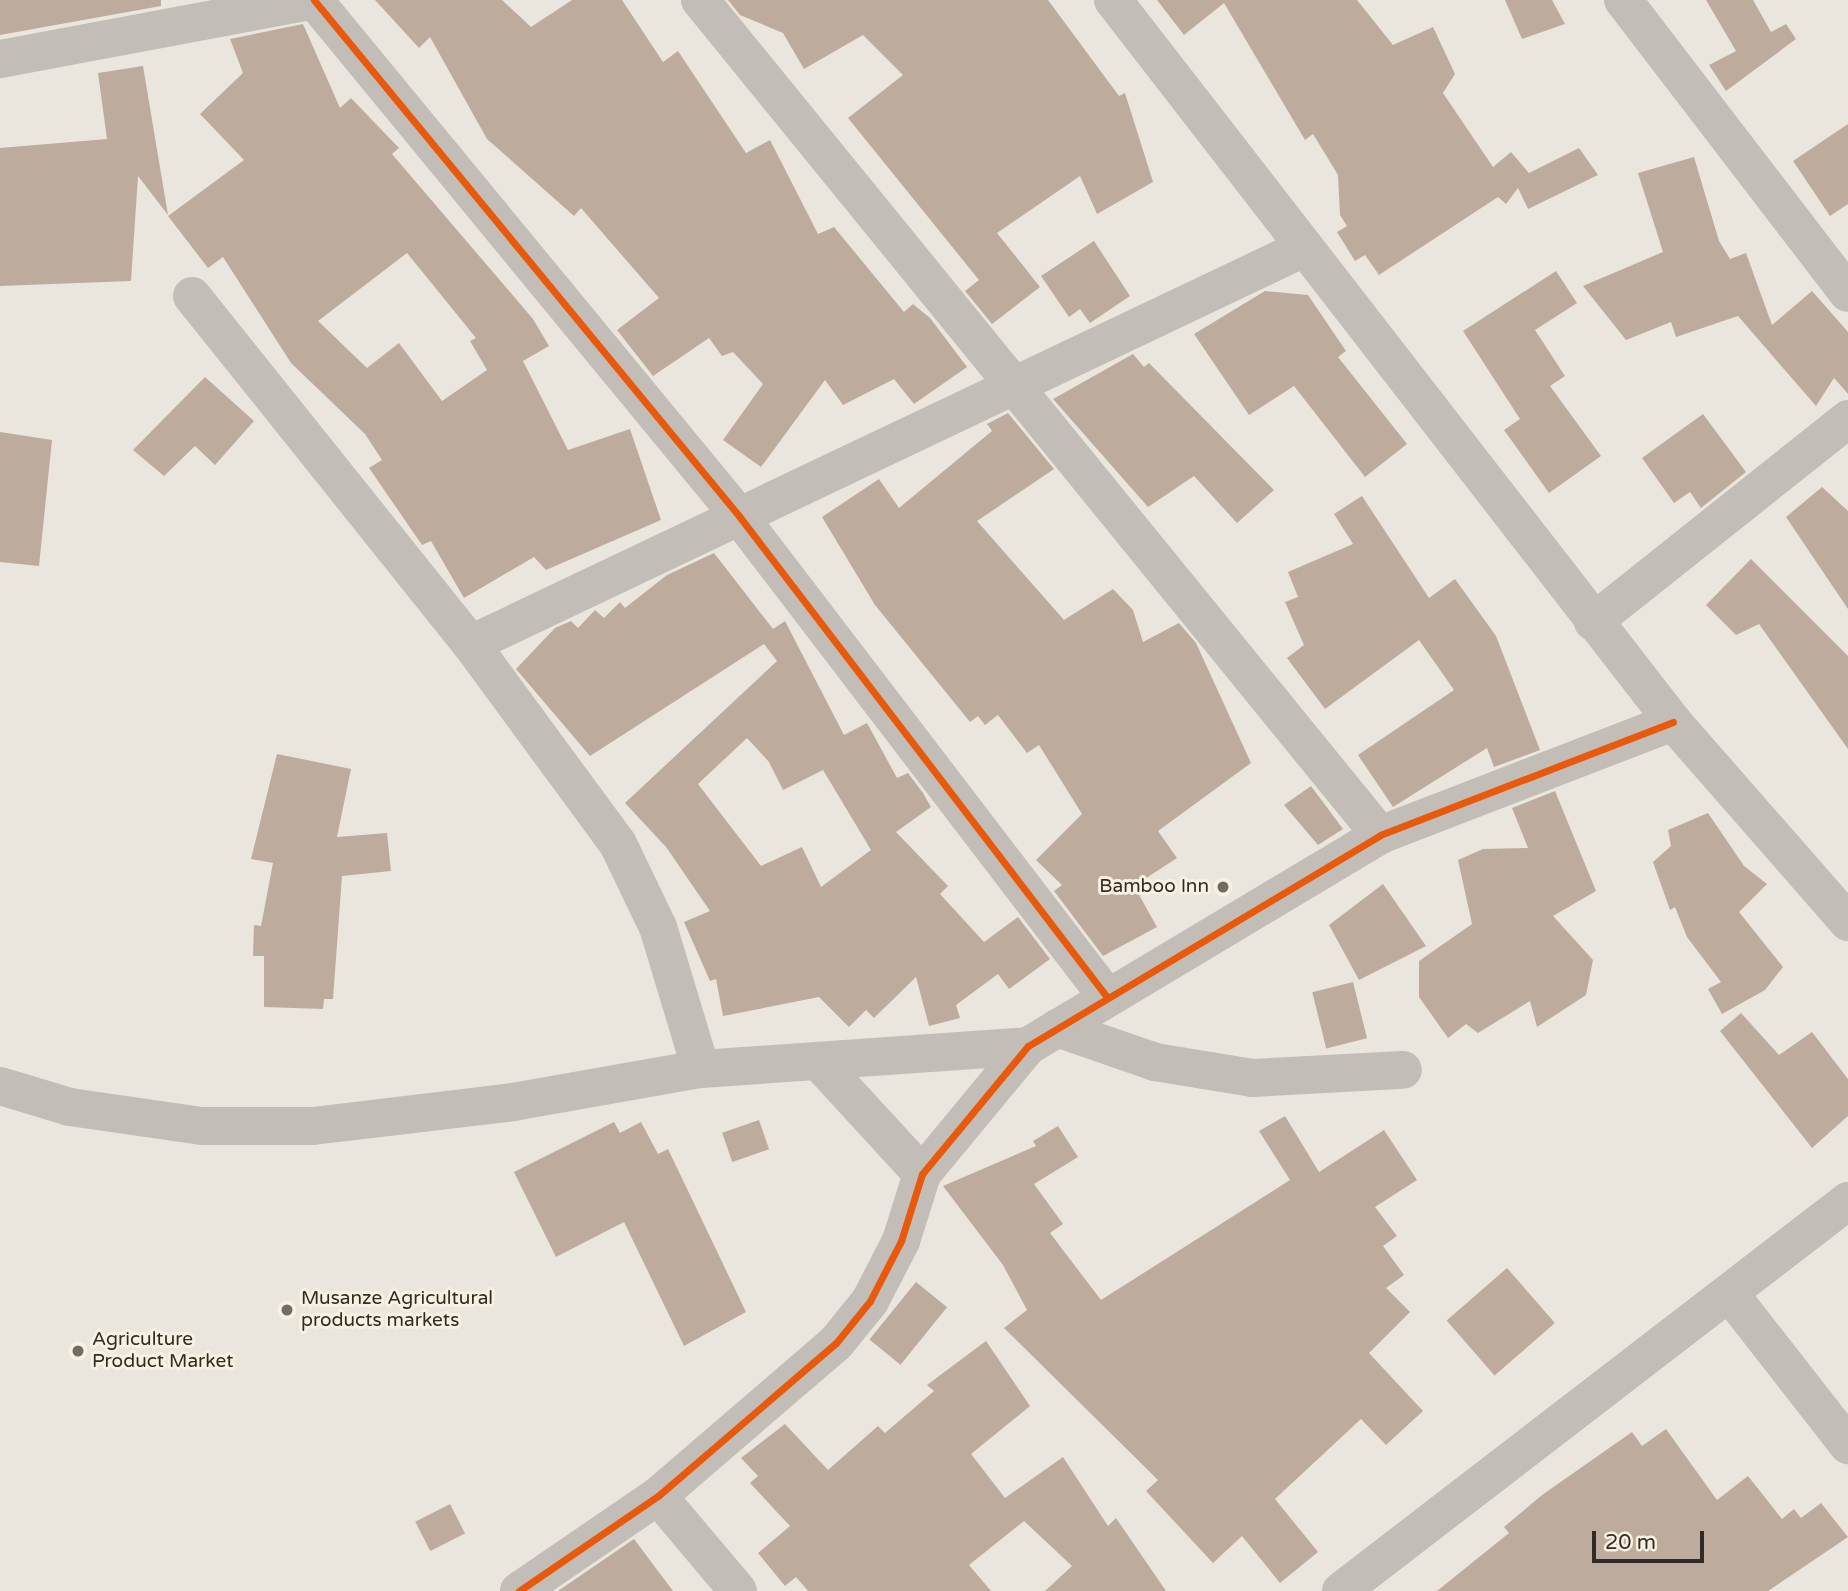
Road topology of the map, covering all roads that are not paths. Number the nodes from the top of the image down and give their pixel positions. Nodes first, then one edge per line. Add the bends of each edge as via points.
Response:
1 (314, 0) edge
2 (700, 0) edge
3 (1113, 0) edge
4 (1623, 0) edge
5 (0, 58) edge
6 (1304, 248) junction
7 (1848, 293) edge
8 (192, 296) dead end
9 (1015, 386) junction
10 (1848, 419) edge
11 (739, 516) junction
12 (1593, 622) junction
13 (471, 644) junction
14 (1673, 722) junction
15 (1380, 835) junction
16 (1848, 922) edge
17 (1107, 997) junction
18 (1042, 1037) junction
19 (819, 1062) junction
20 (701, 1069) junction
21 (1403, 1070) dead end
22 (0, 1086) edge
23 (922, 1174) junction
24 (1848, 1201) edge
25 (1730, 1294) junction
26 (1848, 1446) edge
27 (658, 1496) junction
28 (519, 1591) edge
29 (738, 1591) edge
30 (1341, 1591) edge

1 - 5 street
1 - 11 street
2 - 9 street
3 - 6 street
4 - 7 street
6 - 9 street
6 - 12 street
8 - 13 street
9 - 11 street
9 - 15 street
10 - 12 street
11 - 13 street
11 - 17 street
12 - 14 street
13 - 20 street via 618,844 659,927
14 - 15 street
14 - 16 street
15 - 17 street
17 - 18 street
18 - 19 street
18 - 21 street via 1253,1078
18 - 23 street
19 - 20 street
19 - 23 street
20 - 22 street via 513,1102 313,1126 202,1126 69,1107
23 - 27 street via 901,1241 870,1301 836,1343
24 - 25 street
25 - 26 street
25 - 30 street
27 - 28 street
27 - 29 street

